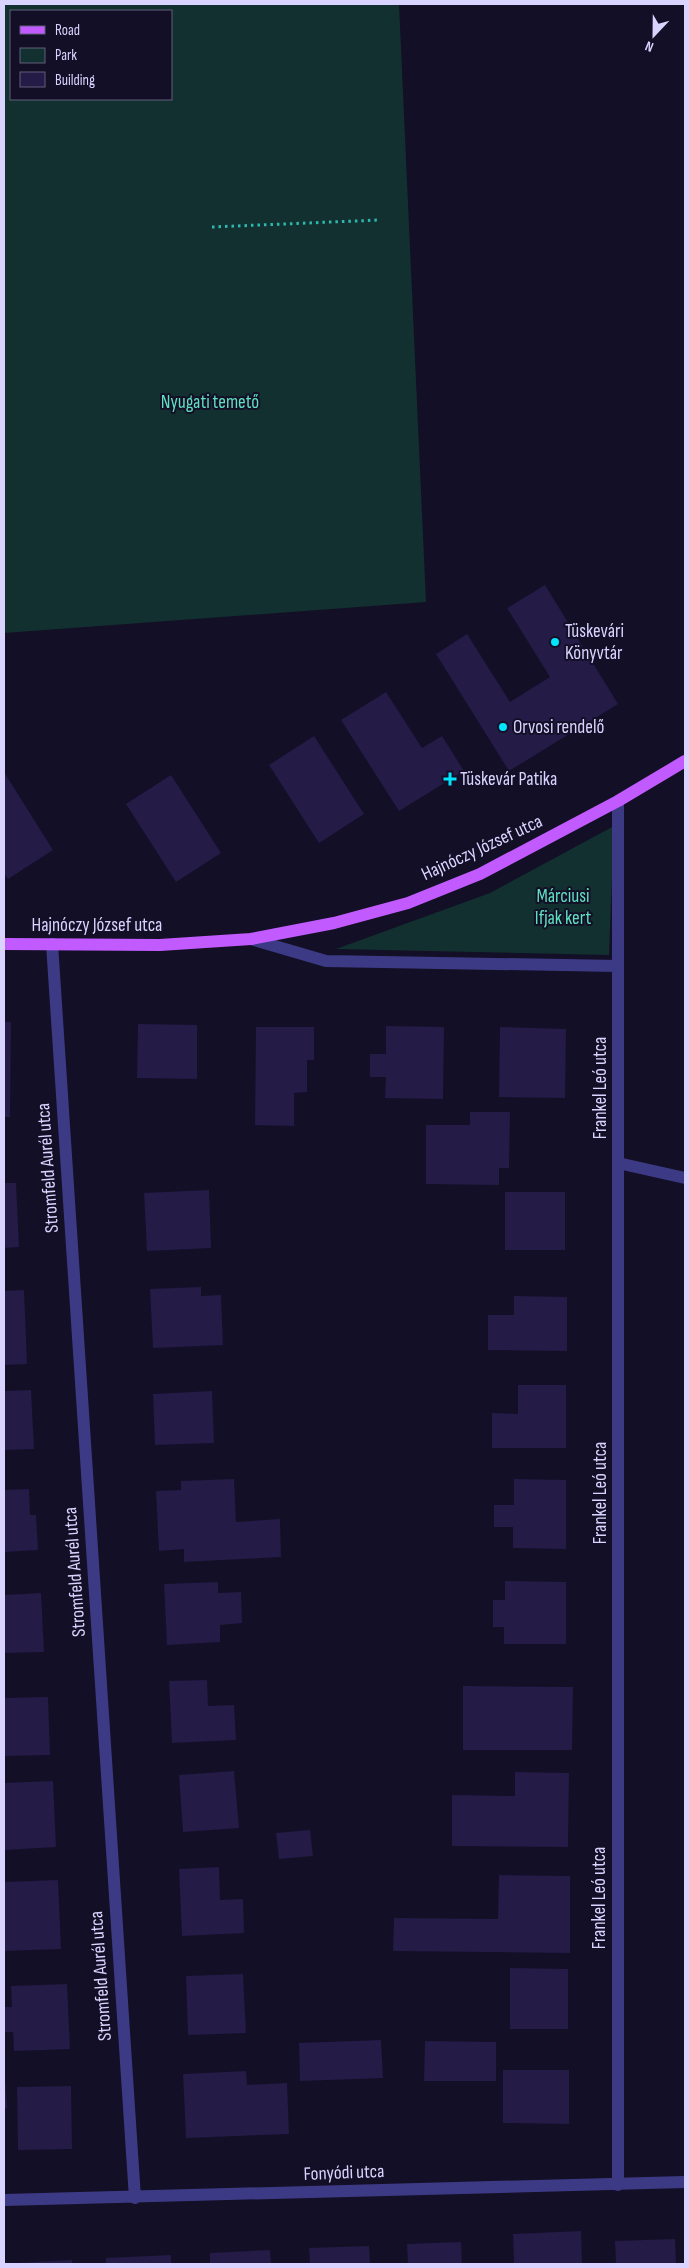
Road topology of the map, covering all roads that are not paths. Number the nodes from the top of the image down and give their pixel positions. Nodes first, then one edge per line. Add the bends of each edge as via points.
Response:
1 (685, 761) edge
2 (618, 801) junction
3 (251, 938) junction
4 (4, 944) edge
5 (52, 944) junction
6 (618, 966) junction
7 (618, 1163) junction
8 (685, 1178) edge
9 (685, 2182) edge
10 (618, 2185) junction
11 (135, 2198) junction
12 (4, 2200) edge

1 - 2 main road, Hajnóczy József utca
2 - 3 main road, Hajnóczy József utca via 480,874 408,902 334,924
2 - 6 street, Frankel Leó utca
3 - 5 main road, Hajnóczy József utca via 160,945
3 - 6 street, Hajnóczy József utca via 326,961
4 - 5 main road, Hajnóczy József utca
5 - 11 street, Stromfeld Aurél utca
6 - 7 street, Frankel Leó utca
7 - 8 street
7 - 10 street, Frankel Leó utca
9 - 10 street, Fonyódi utca
10 - 11 street, Fonyódi utca
11 - 12 street, Fonyódi utca

